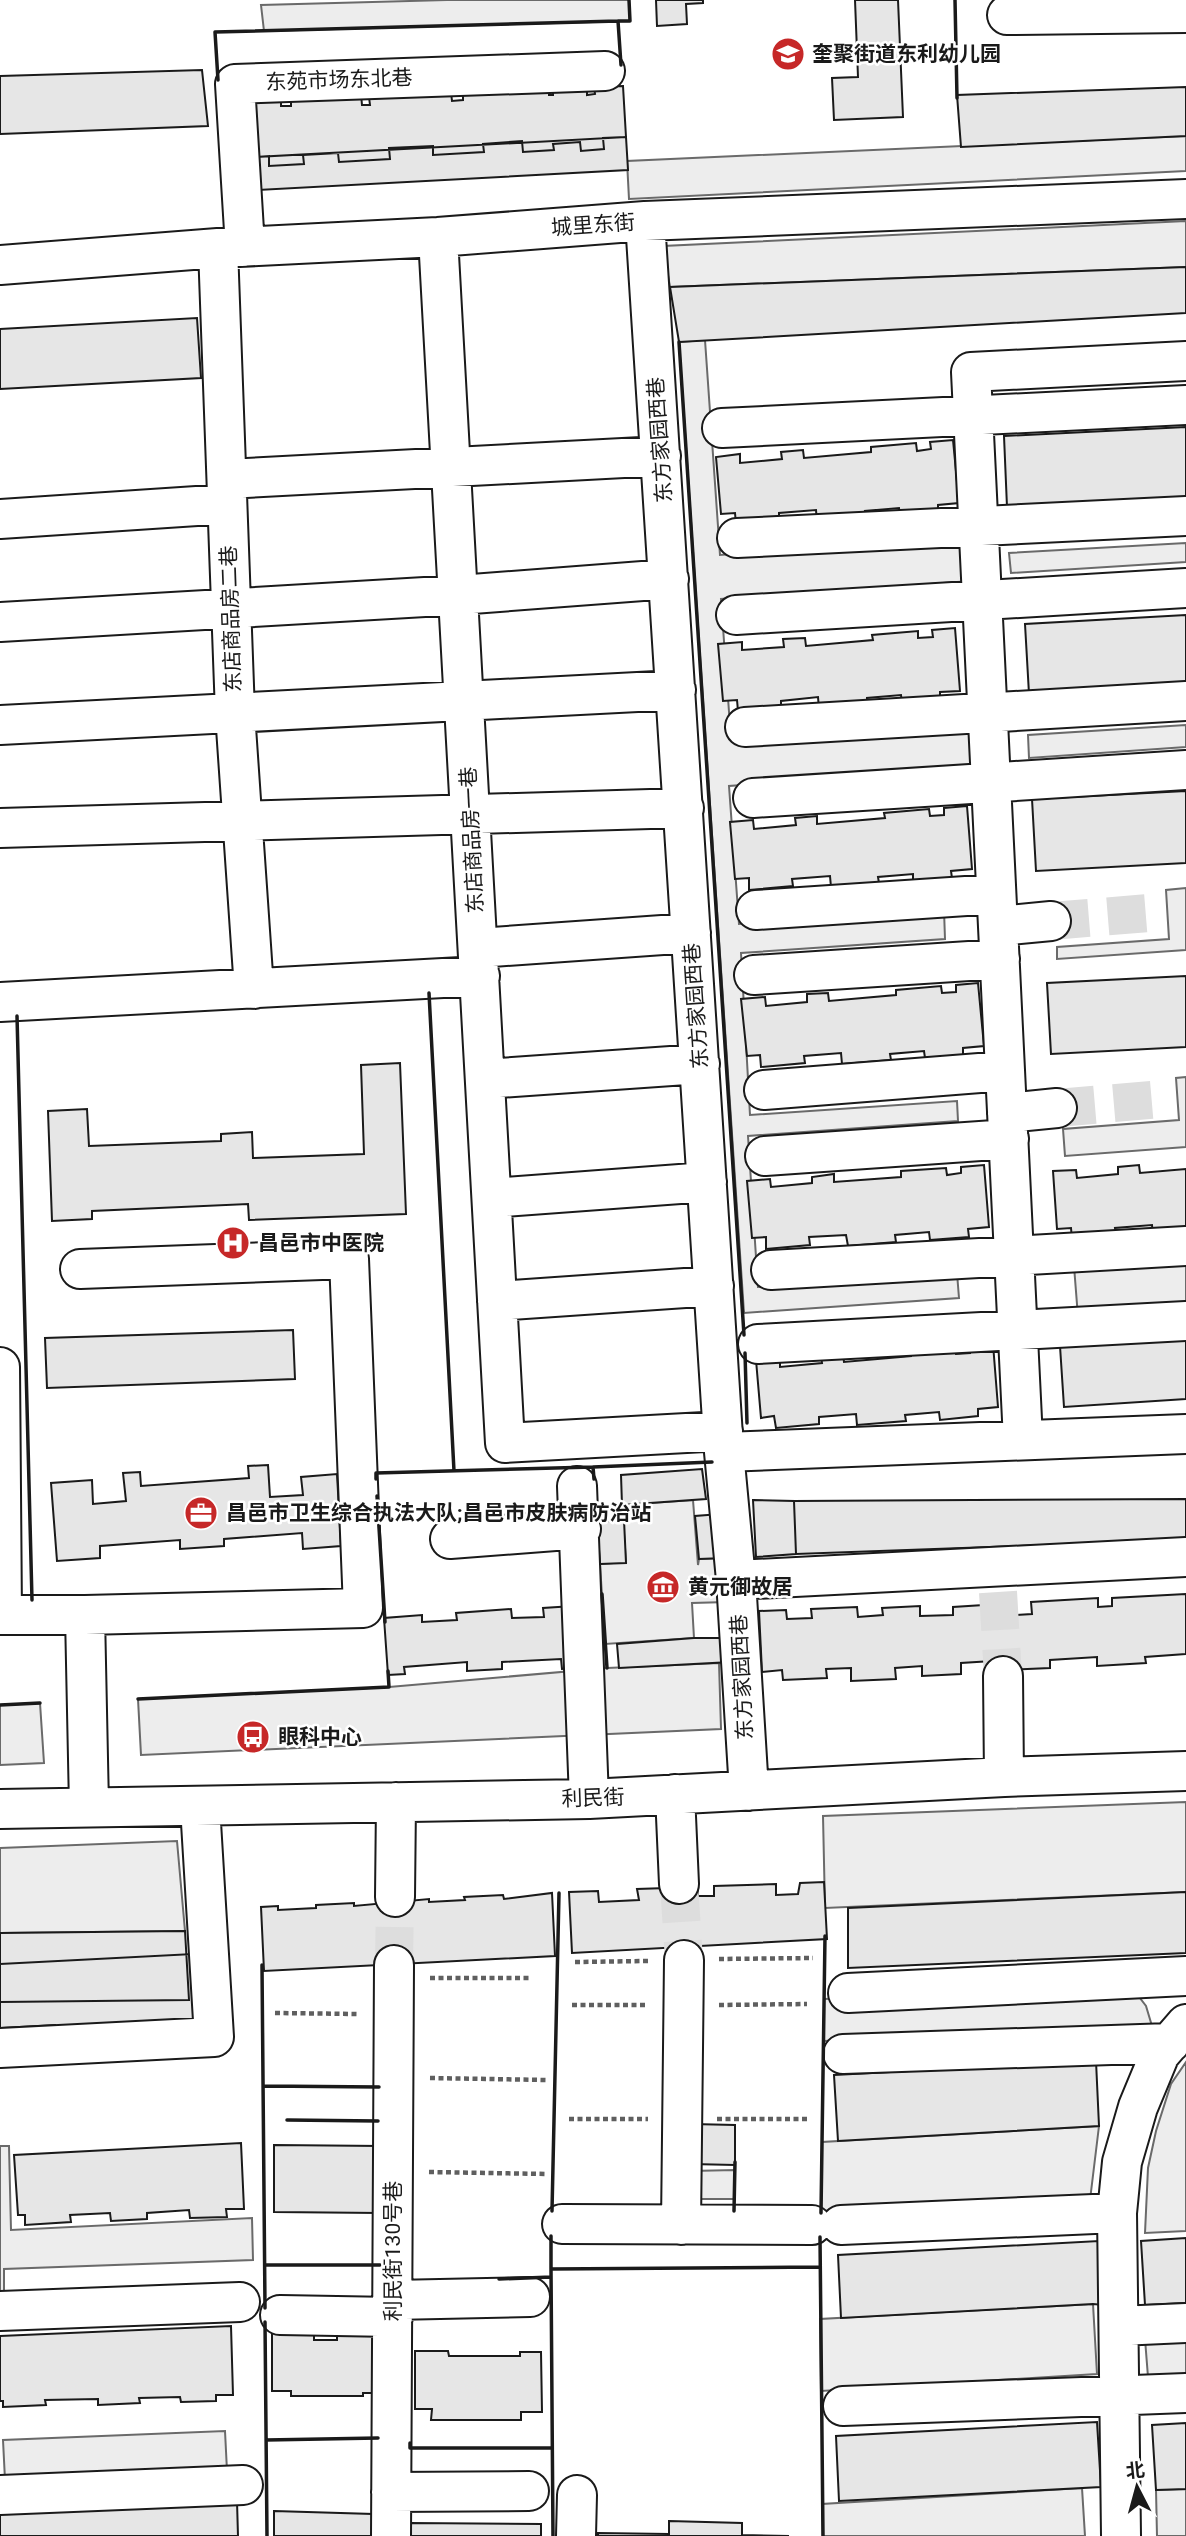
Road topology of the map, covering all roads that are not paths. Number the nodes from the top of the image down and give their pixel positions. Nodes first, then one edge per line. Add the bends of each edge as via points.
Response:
1 (1186, 13) edge
2 (1007, 15) dead end
3 (605, 71) dead end
4 (1186, 199) edge
5 (645, 221) junction
6 (438, 237) junction
7 (231, 248) junction
8 (0, 265) edge
9 (1186, 361) edge
10 (1186, 405) edge
11 (973, 415) junction
12 (722, 428) dead end
13 (661, 456) junction
14 (452, 467) junction
15 (227, 492) junction
16 (1186, 516) edge
17 (0, 519) edge
18 (979, 526) junction
19 (737, 538) dead end
20 (669, 579) junction
21 (1186, 588) edge
22 (459, 595) junction
23 (982, 600) junction
24 (231, 608) junction
25 (736, 615) dead end
26 (0, 622) edge
27 (676, 690) junction
28 (465, 701) junction
29 (1186, 701) edge
30 (235, 713) junction
31 (988, 713) junction
32 (0, 725) edge
33 (745, 727) dead end
34 (1186, 771) edge
35 (991, 783) junction
36 (753, 798) dead end
37 (684, 808) junction
38 (471, 814) junction
39 (243, 821) junction
40 (0, 828) edge
41 (756, 910) dead end
42 (1051, 921) tunnel mouth
43 (998, 926) junction
44 (691, 933) junction
45 (479, 962) junction
46 (754, 975) dead end
47 (254, 989) junction
48 (0, 1002) edge
49 (700, 1064) junction
50 (1005, 1071) junction
51 (485, 1079) junction
52 (764, 1090) dead end
53 (1057, 1108) tunnel mouth
54 (1008, 1126) junction
55 (765, 1156) dead end
56 (707, 1182) junction
57 (492, 1198) junction
58 (1186, 1246) edge
59 (1014, 1256) junction
60 (80, 1269) dead end
61 (771, 1270) dead end
62 (714, 1286) junction
63 (497, 1301) junction
64 (1186, 1321) edge
65 (1018, 1330) junction
66 (758, 1344) dead end
67 (0, 1367) edge
68 (1186, 1434) edge
69 (1023, 1440) junction
70 (724, 1441) junction
71 (577, 1486) dead end
72 (580, 1529) junction
73 (450, 1539) dead end
74 (1186, 1557) edge
75 (736, 1580) junction
76 (85, 1615) junction
77 (1003, 1676) tunnel mouth
78 (1186, 1771) edge
79 (1004, 1777) junction
80 (748, 1791) junction
81 (675, 1794) junction
82 (589, 1798) junction
83 (396, 1802) junction
84 (89, 1806) junction
85 (200, 1806) junction
86 (0, 1809) edge
87 (679, 1884) tunnel mouth
88 (395, 1897) tunnel mouth
89 (684, 1960) tunnel mouth
90 (1186, 1976) edge
91 (394, 1986) tunnel mouth
92 (848, 1993) dead end
93 (1178, 2034) edge
94 (0, 2048) edge
95 (843, 2054) dead end
96 (1117, 2213) junction
97 (562, 2224) dead end
98 (681, 2225) junction
99 (530, 2297) dead end
100 (240, 2302) dead end
101 (393, 2308) junction
102 (0, 2311) edge
103 (280, 2315) dead end
104 (1186, 2323) edge
105 (1119, 2326) junction
106 (1186, 2393) edge
107 (1120, 2395) junction
108 (843, 2406) dead end
109 (243, 2486) dead end
110 (529, 2491) dead end
111 (391, 2492) junction
112 (0, 2495) edge
113 (577, 2495) dead end
114 (391, 2536) edge
115 (576, 2536) edge
116 (1121, 2536) edge

1 - 2 street
3 - 7 street, 东苑市场东北巷 via 235,84
4 - 5 street, 城里东街
5 - 6 street, 城里东街
5 - 13 street, 东方家园西巷
6 - 7 street, 城里东街
6 - 14 street, 东店商品房一巷
7 - 8 street, 城里东街
7 - 15 street, 东店商品房二巷
9 - 11 street via 971,372
10 - 11 street
11 - 12 street
11 - 18 street
13 - 14 street
13 - 20 street, 东方家园西巷
14 - 15 street
14 - 22 street, 东店商品房一巷
15 - 17 street
15 - 24 street, 东店商品房二巷
16 - 18 street
18 - 19 street
18 - 23 street
20 - 22 street
20 - 27 street, 东方家园西巷
21 - 23 street
22 - 24 street
22 - 28 street, 东店商品房一巷
23 - 25 street
23 - 31 street
24 - 26 street
24 - 30 street, 东店商品房二巷
27 - 28 street
27 - 37 street, 东方家园西巷
28 - 30 street
28 - 38 street, 东店商品房一巷
29 - 31 street
30 - 32 street
30 - 39 street, 东店商品房二巷
31 - 33 street
31 - 35 street
34 - 35 street
35 - 36 street
35 - 43 street
37 - 38 street
37 - 44 street, 东方家园西巷
38 - 39 street
38 - 45 street, 东店商品房一巷
39 - 40 street
39 - 47 street, 东店商品房二巷
41 - 43 street
42 - 43 street
43 - 46 street
43 - 50 street
44 - 45 street
44 - 49 street, 东方家园西巷
45 - 47 street
45 - 51 street, 东店商品房一巷
47 - 48 street
49 - 51 street
49 - 56 street, 东方家园西巷
50 - 52 street
50 - 54 street
51 - 57 street, 东店商品房一巷
53 - 54 street
54 - 55 street
54 - 59 street
56 - 57 street
56 - 62 street, 东方家园西巷
57 - 63 street, 东店商品房一巷
58 - 59 street
59 - 61 street
59 - 65 street
60 - 76 street via 349,1259 363,1608
62 - 63 street
62 - 70 street, 东方家园西巷
63 - 70 street, 东店商品房一巷 via 505,1443
64 - 65 street
65 - 66 street
65 - 69 street
67 - 76 street via 2,1615
68 - 69 street
69 - 70 street
70 - 75 street, 东方家园西巷
71 - 72 street
72 - 73 street
72 - 82 street
74 - 75 street via 998,1579
75 - 80 street, 东方家园西巷
76 - 84 street
77 - 79 street
78 - 79 street, 利民街
79 - 80 street, 利民街
80 - 81 street, 利民街
81 - 82 street, 利民街
81 - 87 street
82 - 83 street, 利民街
83 - 85 street, 利民街
83 - 88 street
84 - 85 street, 利民街
84 - 86 street, 利民街
85 - 94 street via 214,2037
89 - 98 street
90 - 92 street
91 - 101 street, 利民街130号巷
93 - 95 street
93 - 96 street via 1160,2054 1138,2107 1122,2162
96 - 98 street via 826,2225
96 - 105 street
97 - 98 street
99 - 101 street
100 - 102 street
101 - 103 street
101 - 111 street, 利民街130号巷
104 - 105 street
105 - 107 street
106 - 107 street
107 - 108 street
107 - 116 street
109 - 112 street
110 - 111 street
111 - 114 street, 利民街130号巷
113 - 115 street

